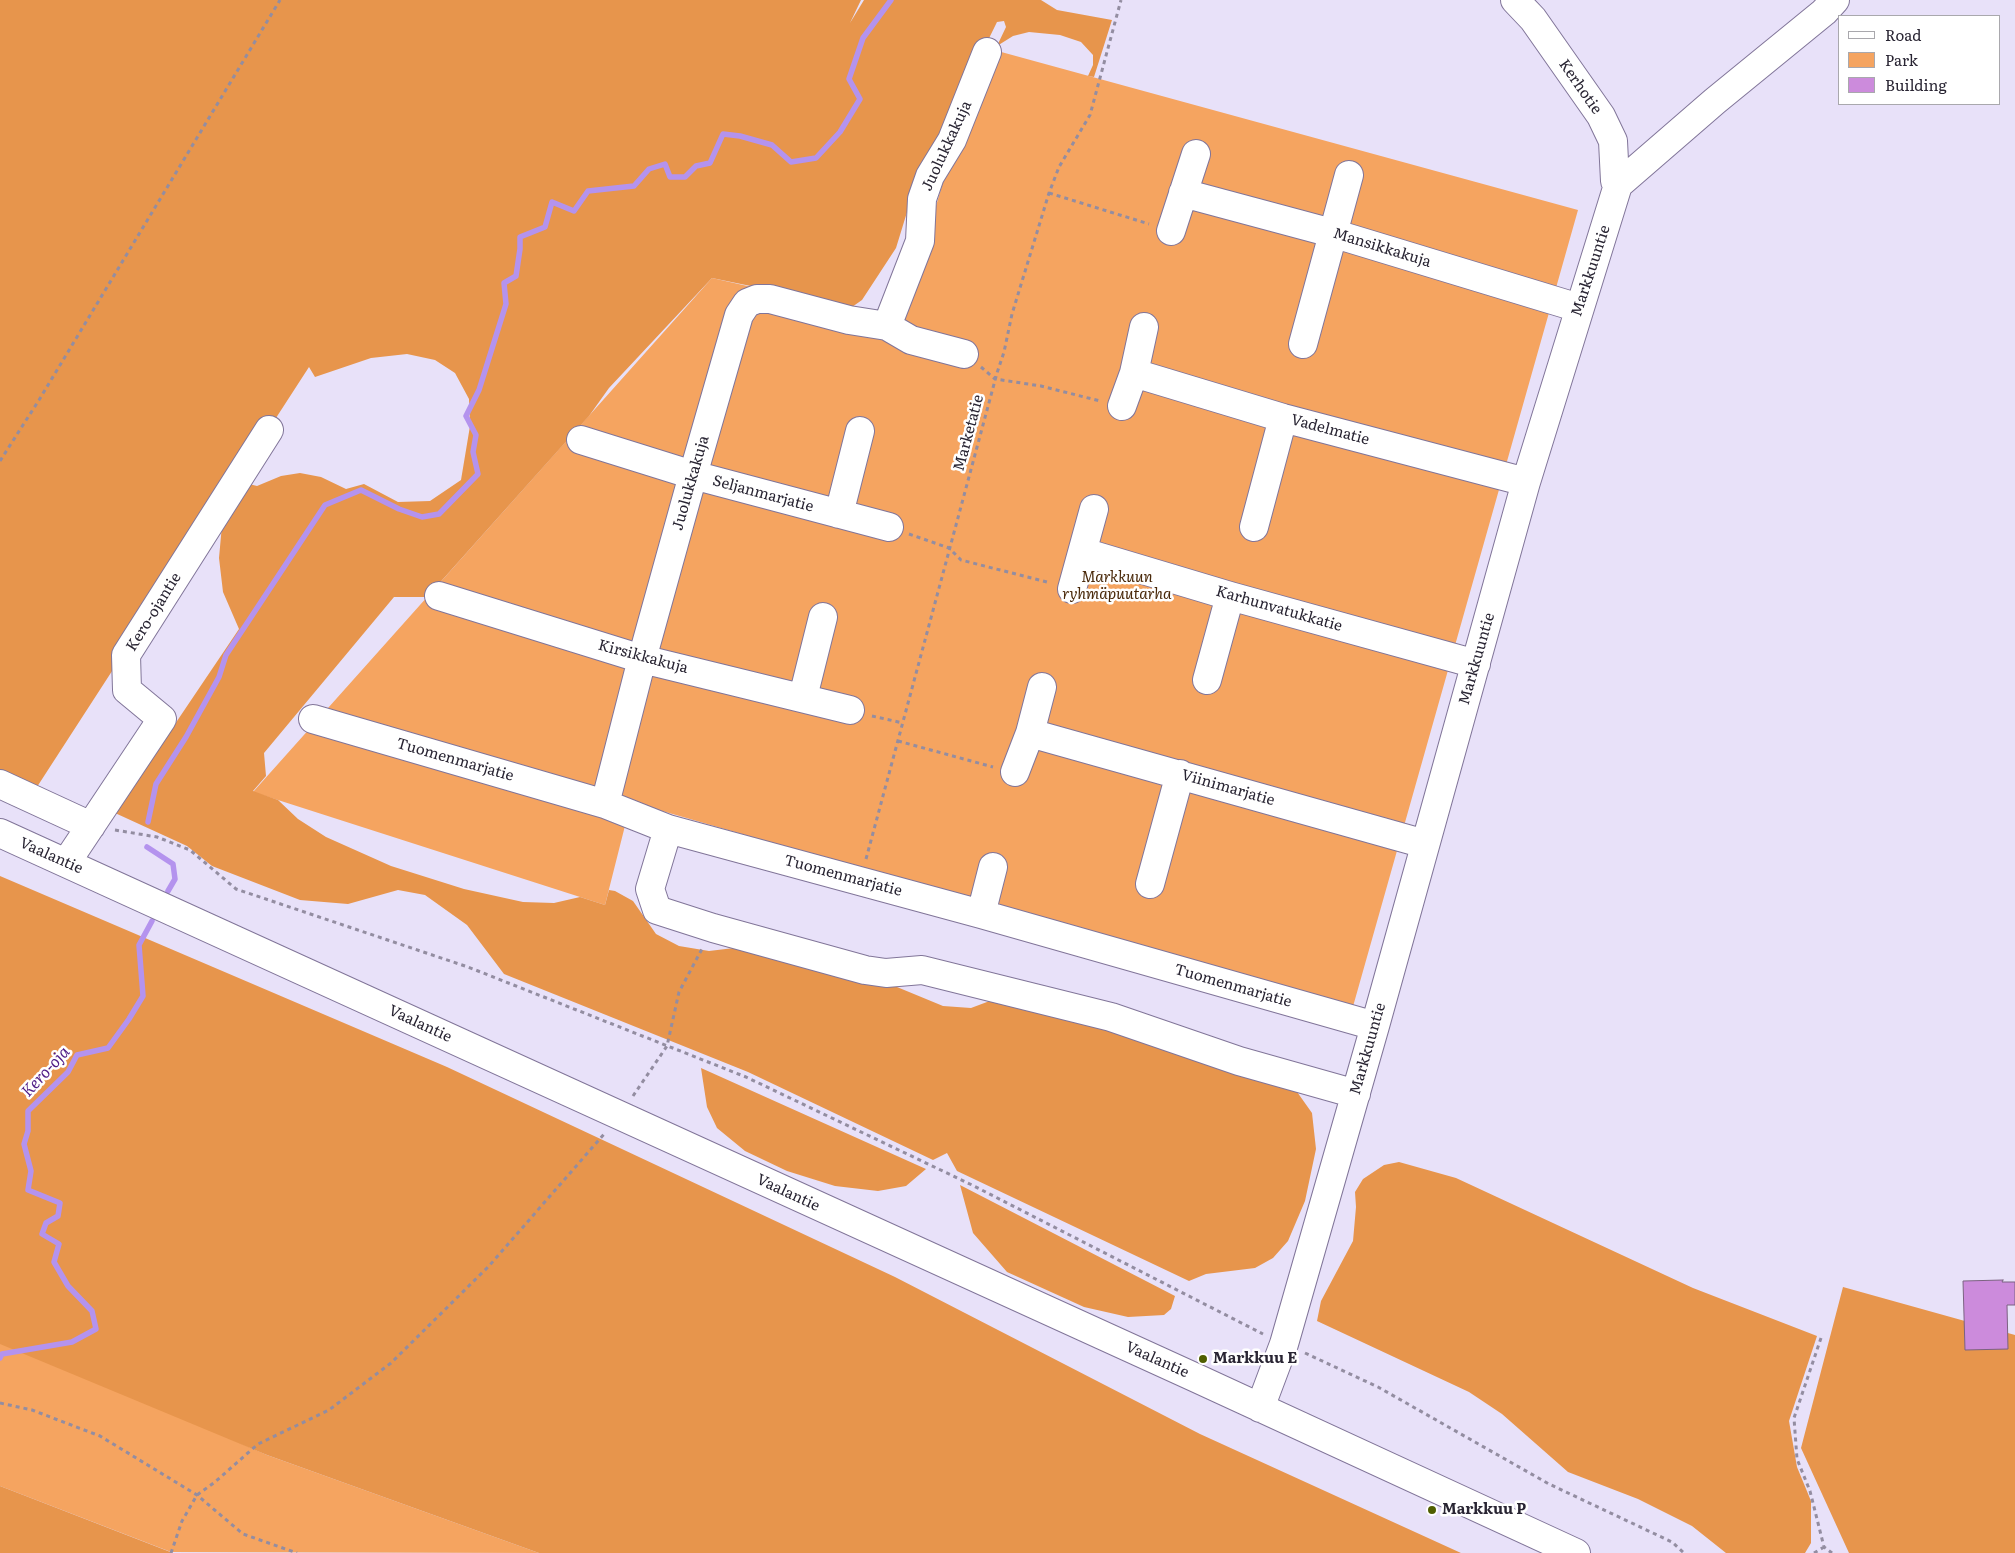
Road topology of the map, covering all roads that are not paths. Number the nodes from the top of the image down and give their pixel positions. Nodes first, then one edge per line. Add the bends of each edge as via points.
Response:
1 (1515, 0) edge
2 (1835, 0) edge
3 (987, 52) dead end
4 (1196, 154) dead end
5 (1350, 175) dead end
6 (1618, 185) junction
7 (1183, 193) junction
8 (1172, 231) road end
9 (1332, 233) junction
10 (1579, 308) junction
11 (887, 326) junction
12 (1144, 327) dead end
13 (1303, 344) dead end
14 (964, 354) dead end
15 (1134, 373) junction
16 (1122, 406) road end
17 (1283, 418) junction
18 (269, 430) dead end
19 (860, 431) dead end
20 (581, 440) dead end
21 (692, 475) junction
22 (1526, 482) junction
23 (1094, 509) dead end
24 (839, 514) junction
25 (888, 527) road end
26 (1254, 527) dead end
27 (439, 596) dead end
28 (1230, 596) junction
29 (823, 616) dead end
30 (642, 659) junction
31 (1476, 664) junction
32 (1207, 680) dead end
33 (1042, 687) dead end
34 (803, 697) junction
35 (850, 710) road end
36 (313, 719) dead end
37 (1030, 733) junction
38 (1016, 772) road end
39 (1180, 774) junction
40 (0, 784) edge
41 (605, 804) junction
42 (91, 826) junction
43 (668, 829) junction
44 (0, 833) edge
45 (1425, 844) junction
46 (66, 863) junction
47 (993, 867) dead end
48 (1150, 884) dead end
49 (980, 914) junction
50 (1375, 1026) junction
51 (1356, 1094) junction
52 (1260, 1408) junction
53 (1576, 1553) edge

1 - 6 street, Kerhotie via 1534,19 1601,116 1613,141
2 - 6 street
3 - 11 street, Juolukkakuja via 952,140 930,176 922,199 920,241
4 - 7 street
5 - 9 street
6 - 10 street, Markkuuntie
7 - 8 street
7 - 9 street, Mansikkakuja
9 - 10 street, Mansikkakuja
9 - 13 street
10 - 22 street, Markkuuntie
11 - 14 street, Juolukkakuja via 911,340
11 - 21 street, Juolukkakuja via 849,320 770,299 746,303 739,314
12 - 15 street
15 - 16 street
15 - 17 street, Vadelmatie
17 - 22 street, Vadelmatie
17 - 26 street
18 - 42 street, Kero-ojantie via 126,655 127,690 162,719
19 - 24 street
20 - 21 street, Seljanmarjatie
21 - 24 street, Seljanmarjatie
21 - 30 street, Juolukkakuja
22 - 31 street, Markkuuntie
23 - 28 street, Karhunvatukkatie via 1077,570
24 - 25 street, Seljanmarjatie
27 - 30 street, Kirsikkakuja
28 - 31 street, Karhunvatukkatie
28 - 32 street
29 - 34 street
30 - 34 street, Kirsikkakuja
30 - 41 street, Juolukkakuja
31 - 45 street, Markkuuntie
33 - 37 street
34 - 35 street, Kirsikkakuja
36 - 41 street, Tuomenmarjatie
37 - 38 street
37 - 39 street, Viinimarjatie
39 - 45 street, Viinimarjatie
39 - 48 street
40 - 42 street
41 - 43 street, Tuomenmarjatie
42 - 46 street, Kero-ojantie
43 - 49 street, Tuomenmarjatie
43 - 51 street via 650,890 657,910 865,970 886,973 922,970 1111,1017 1239,1061
44 - 46 street, Vaalantie
45 - 50 street, Markkuuntie
46 - 52 street, Vaalantie
47 - 49 street
49 - 50 street, Tuomenmarjatie
50 - 51 street, Markkuuntie
51 - 52 street, Markkuuntie via 1284,1344
52 - 53 street, Vaalantie

